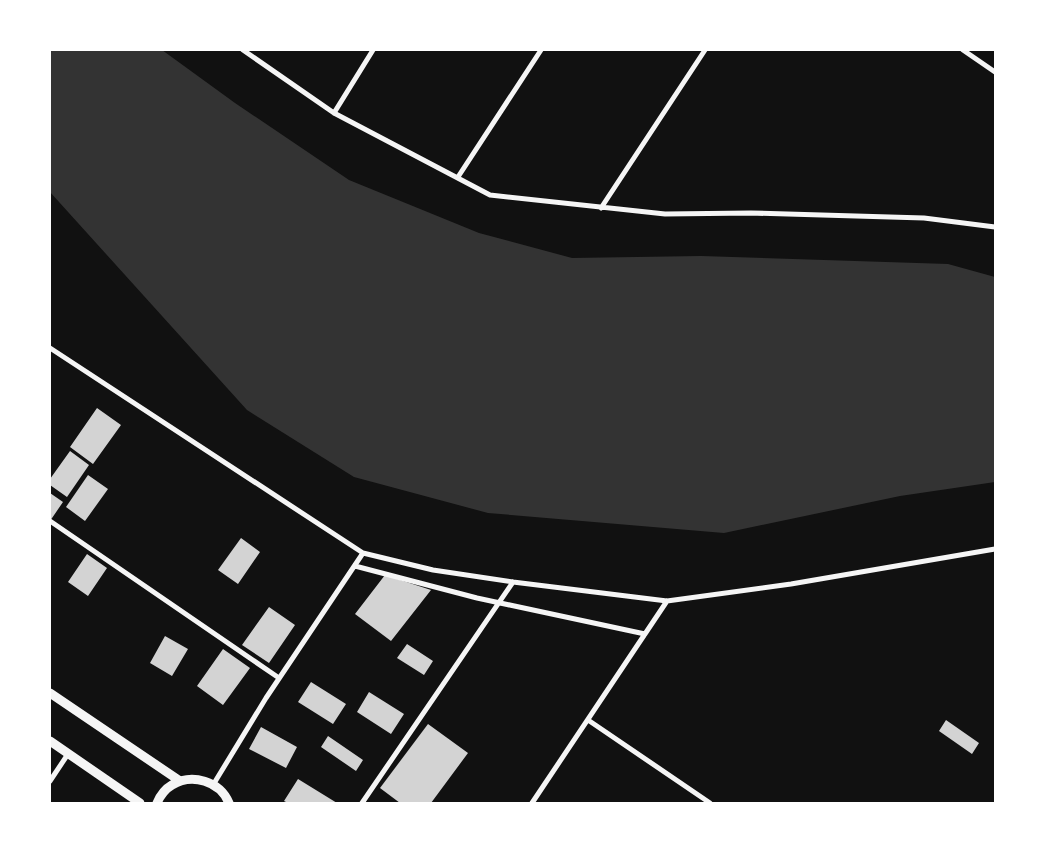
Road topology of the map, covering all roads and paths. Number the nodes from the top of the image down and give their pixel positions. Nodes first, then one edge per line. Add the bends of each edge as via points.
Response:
1 (244, 50) edge
2 (373, 50) edge
3 (541, 50) edge
4 (705, 50) edge
5 (962, 50) edge
6 (995, 72) edge
7 (334, 113) junction
8 (458, 177) junction
9 (601, 208) junction
10 (995, 227) edge
11 (50, 348) edge
12 (50, 521) edge
13 (995, 549) edge
14 (363, 553) junction
15 (355, 566) junction
16 (513, 582) junction
17 (667, 601) junction
18 (498, 603) junction
19 (645, 634) junction
20 (279, 678) junction
21 (50, 693) edge
22 (588, 720) junction
23 (50, 741) edge
24 (68, 754) junction
25 (50, 781) edge
26 (180, 781) junction
27 (213, 784) junction
28 (140, 803) edge
29 (156, 803) edge
30 (229, 803) edge
31 (362, 803) edge
32 (532, 803) edge
33 (710, 803) edge

1 - 7 street
2 - 7 street
3 - 8 street
4 - 9 street
5 - 6 street
7 - 8 street
8 - 9 street via 490,195
9 - 10 street via 665,214 924,218
11 - 14 street
12 - 20 street
13 - 17 street via 791,584
14 - 15 street
14 - 16 street via 433,570
15 - 18 street
15 - 20 street
16 - 17 street
16 - 18 street
17 - 19 street
18 - 19 street
18 - 31 street
19 - 22 street
20 - 27 street
21 - 26 street
22 - 32 street
22 - 33 street
23 - 24 street
24 - 25 street
24 - 28 street
26 - 27 street via 192,779
26 - 29 street via 171,785
27 - 30 street

